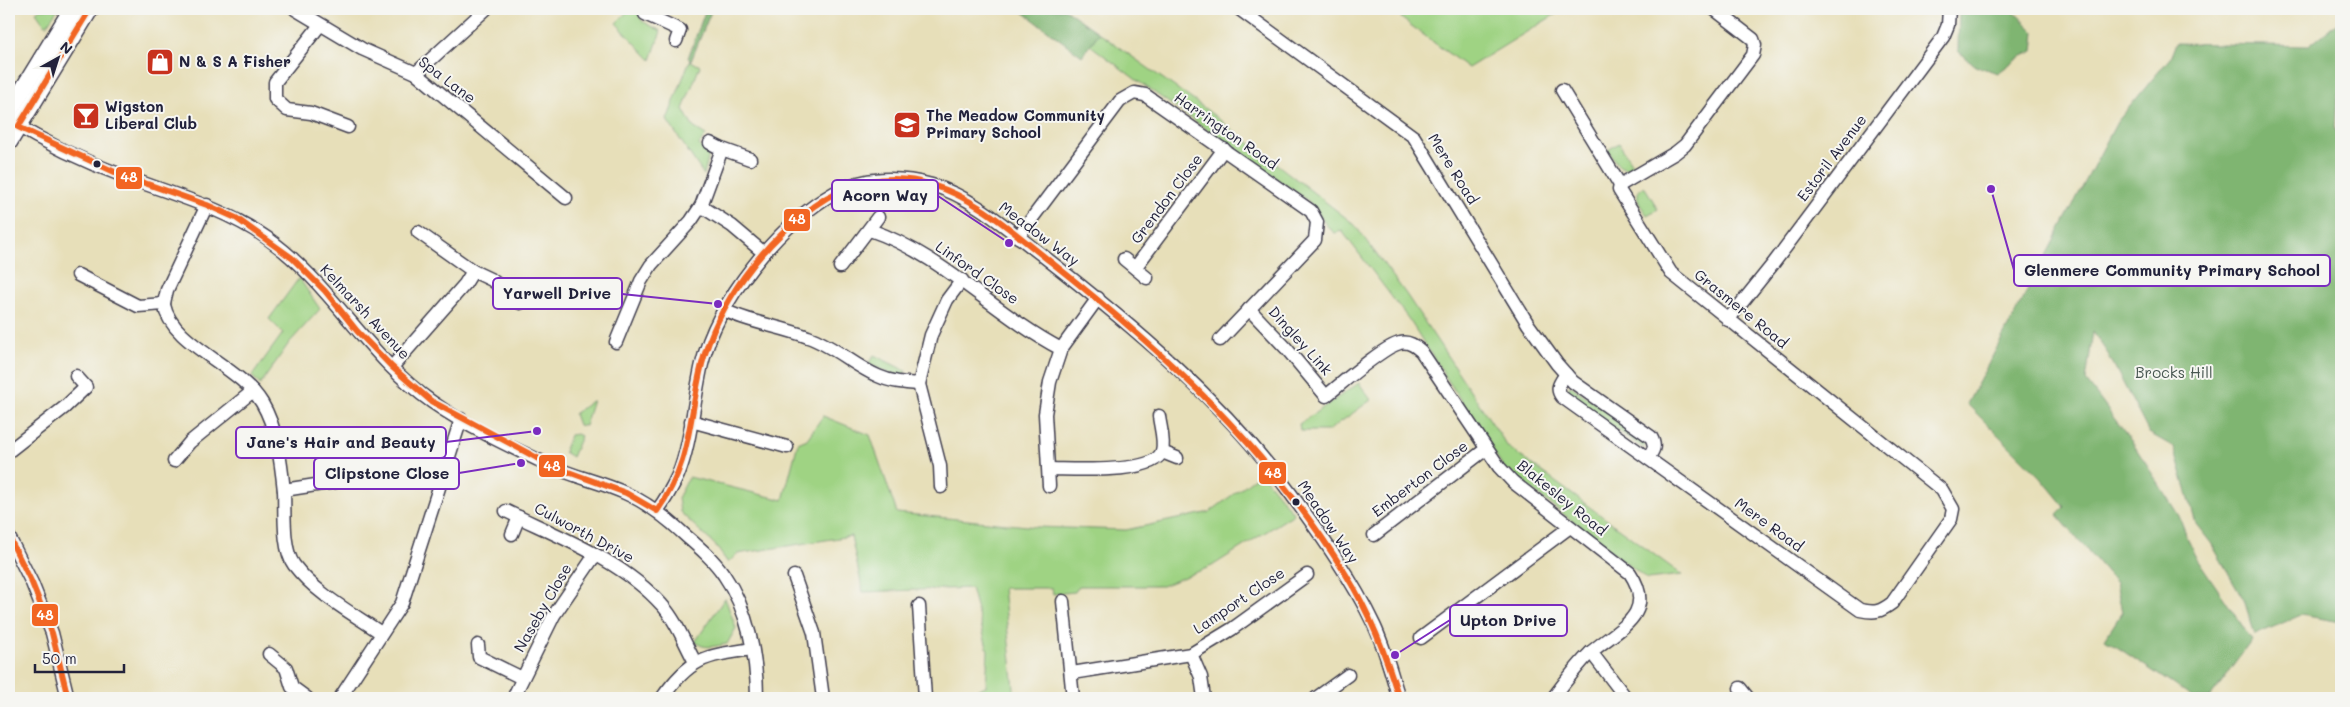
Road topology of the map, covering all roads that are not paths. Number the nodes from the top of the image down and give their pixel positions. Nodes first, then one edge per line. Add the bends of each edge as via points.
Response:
1 (72, 9) edge
2 (90, 9) edge
3 (295, 9) edge
4 (486, 9) edge
5 (643, 9) edge
6 (1239, 9) edge
7 (1714, 9) edge
8 (1949, 9) edge
9 (320, 25) junction
10 (676, 41) dead end
11 (416, 73) junction
12 (1562, 90) dead end
13 (9, 112) edge
14 (13, 124) edge
15 (348, 127) dead end
16 (9, 142) edge
17 (1224, 149) junction
18 (750, 159) dead end
19 (1620, 185) junction
20 (566, 198) dead end
21 (207, 205) junction
22 (701, 206) junction
23 (878, 217) dead end
24 (870, 230) junction
25 (418, 232) dead end
26 (1018, 237) junction
27 (764, 253) junction
28 (1124, 259) dead end
29 (840, 267) dead end
30 (1135, 268) junction
31 (473, 271) junction
32 (78, 275) dead end
33 (1147, 278) dead end
34 (962, 280) junction
35 (1098, 298) junction
36 (520, 302) dead end
37 (164, 304) junction
38 (1249, 309) junction
39 (724, 310) junction
40 (1728, 320) junction
41 (1220, 340) dead end
42 (616, 342) dead end
43 (1061, 349) junction
44 (392, 367) junction
45 (1566, 374) junction
46 (76, 376) dead end
47 (919, 384) junction
48 (254, 391) junction
49 (1326, 396) joint
50 (1159, 416) dead end
51 (461, 419) junction
52 (691, 421) junction
53 (787, 447) dead end
54 (1486, 449) junction
55 (9, 451) edge
56 (1162, 452) junction
57 (1177, 458) dead end
58 (1648, 458) junction
59 (174, 461) dead end
60 (1050, 469) junction
61 (335, 482) dead end
62 (1049, 486) dead end
63 (942, 487) dead end
64 (284, 490) junction
65 (506, 511) dead end
66 (657, 511) junction
67 (519, 517) junction
68 (1570, 527) junction
69 (512, 534) dead end
70 (1374, 535) dead end
71 (9, 537) edge
72 (595, 555) junction
73 (1307, 575) dead end
74 (794, 576) dead end
75 (1063, 601) dead end
76 (919, 606) dead end
77 (1874, 613) joint
78 (381, 633) junction
79 (1421, 638) dead end
80 (752, 649) junction
81 (1591, 652) junction
82 (269, 654) dead end
83 (1192, 654) junction
84 (475, 655) dead end
85 (695, 662) junction
86 (1072, 673) junction
87 (1348, 675) dead end
88 (522, 678) junction
89 (1740, 688) dead end
90 (515, 694) dead end
91 (1324, 696) edge
92 (68, 698) edge
93 (307, 698) edge
94 (340, 698) edge
95 (662, 698) edge
96 (757, 698) edge
97 (823, 698) edge
98 (921, 698) edge
99 (926, 698) edge
100 (1073, 698) edge
101 (1204, 698) edge
102 (1398, 698) edge
103 (1553, 698) edge
104 (1626, 698) edge
105 (1748, 698) edge

1 - 13 main road
2 - 14 main road
3 - 9 street, Spa Lane
4 - 11 street
5 - 10 street via 645,14 680,30
6 - 45 street, Mere Road via 1414,137 1528,324
7 - 19 street via 1748,34 1755,45 1753,55 1685,144
8 - 40 street, Estoril Avenue via 1943,37
9 - 11 street, Spa Lane via 362,49
9 - 15 street via 276,82 275,99 286,110 311,113
11 - 20 street, Spa Lane
12 - 19 street, Grasmere Road
14 - 16 main road
14 - 21 street, Kelmarsh Avenue via 120,174
17 - 26 street, Harrington Road via 1145,95 1134,93 1120,101
17 - 30 street, Grendon Close
17 - 38 street, Harrington Road via 1312,211 1317,222 1315,240
18 - 22 street via 716,146
19 - 40 street, Grasmere Road via 1618,190 1670,273
21 - 37 street via 167,290
21 - 44 street, Kelmarsh Avenue via 236,218 292,258
22 - 27 street via 732,226
22 - 42 street via 641,281
23 - 24 street
24 - 29 street
24 - 34 street, Linford Close via 898,240
25 - 31 street
26 - 27 street, Meadow Way via 968,201 939,188 901,179 870,179 834,193 799,218
26 - 35 street, Meadow Way
27 - 39 street, Meadow Way via 741,281
28 - 30 street
30 - 33 street
31 - 36 street via 492,280
31 - 44 street
32 - 37 street via 138,306
34 - 43 street, Linford Close via 1039,337
34 - 47 street via 947,300 931,335
35 - 43 street
35 - 102 street, Meadow Way via 1182,370 1289,492 1333,555 1374,623
37 - 48 street via 173,325 182,334
38 - 41 street, Harrington Road
38 - 49 street, Dingley Link
39 - 47 street via 808,336 879,377
39 - 52 street, Meadow Way via 703,360
40 - 77 street, Grasmere Road via 1942,490 1952,509 1951,519 1892,603
43 - 60 street via 1050,382 1046,414
44 - 51 street, Kelmarsh Avenue via 431,401
45 - 58 street, Mere Road via 1651,437 1655,449
45 - 58 street, Mere Road via 1558,386 1562,397
46 - 55 street via 86,387
47 - 63 street via 940,466
48 - 59 street via 190,442
48 - 64 street via 268,416
49 - 54 street, Blakesley Road via 1391,346 1406,342 1421,351
50 - 56 street
51 - 66 street, Kelmarsh Avenue via 552,466 626,493
51 - 78 street via 402,603
52 - 53 street
52 - 66 street, Meadow Way via 679,472
54 - 68 street, Blakesley Road via 1512,482
54 - 70 street, Emberton Close
56 - 57 street
56 - 60 street via 1157,458 1132,468
58 - 77 street, Mere Road via 1860,610
60 - 62 street
61 - 64 street
64 - 78 street via 287,542 293,564 309,582
65 - 67 street, Culworth Drive
66 - 80 street, Kelmarsh Avenue via 708,555 725,575 741,606
67 - 69 street
67 - 72 street, Culworth Drive
68 - 79 street
68 - 81 street, Blakesley Road via 1630,573 1639,586 1639,606 1630,622
71 - 92 street via 52,633
72 - 85 street, Culworth Drive via 641,584 664,607
72 - 88 street, Naseby Close via 554,615
73 - 83 street, Lamport Close
74 - 97 street via 814,633
75 - 86 street
76 - 99 street
78 - 94 street
80 - 85 street via 718,654
80 - 96 street, Kelmarsh Avenue
81 - 103 street, Blakesley Road
81 - 104 street
82 - 93 street via 286,668 292,687
83 - 86 street, Lamport Close
83 - 101 street via 1201,677
84 - 88 street, Naseby Close
85 - 95 street
86 - 100 street
87 - 91 street
88 - 90 street, Naseby Close
89 - 105 street
98 - 99 street

